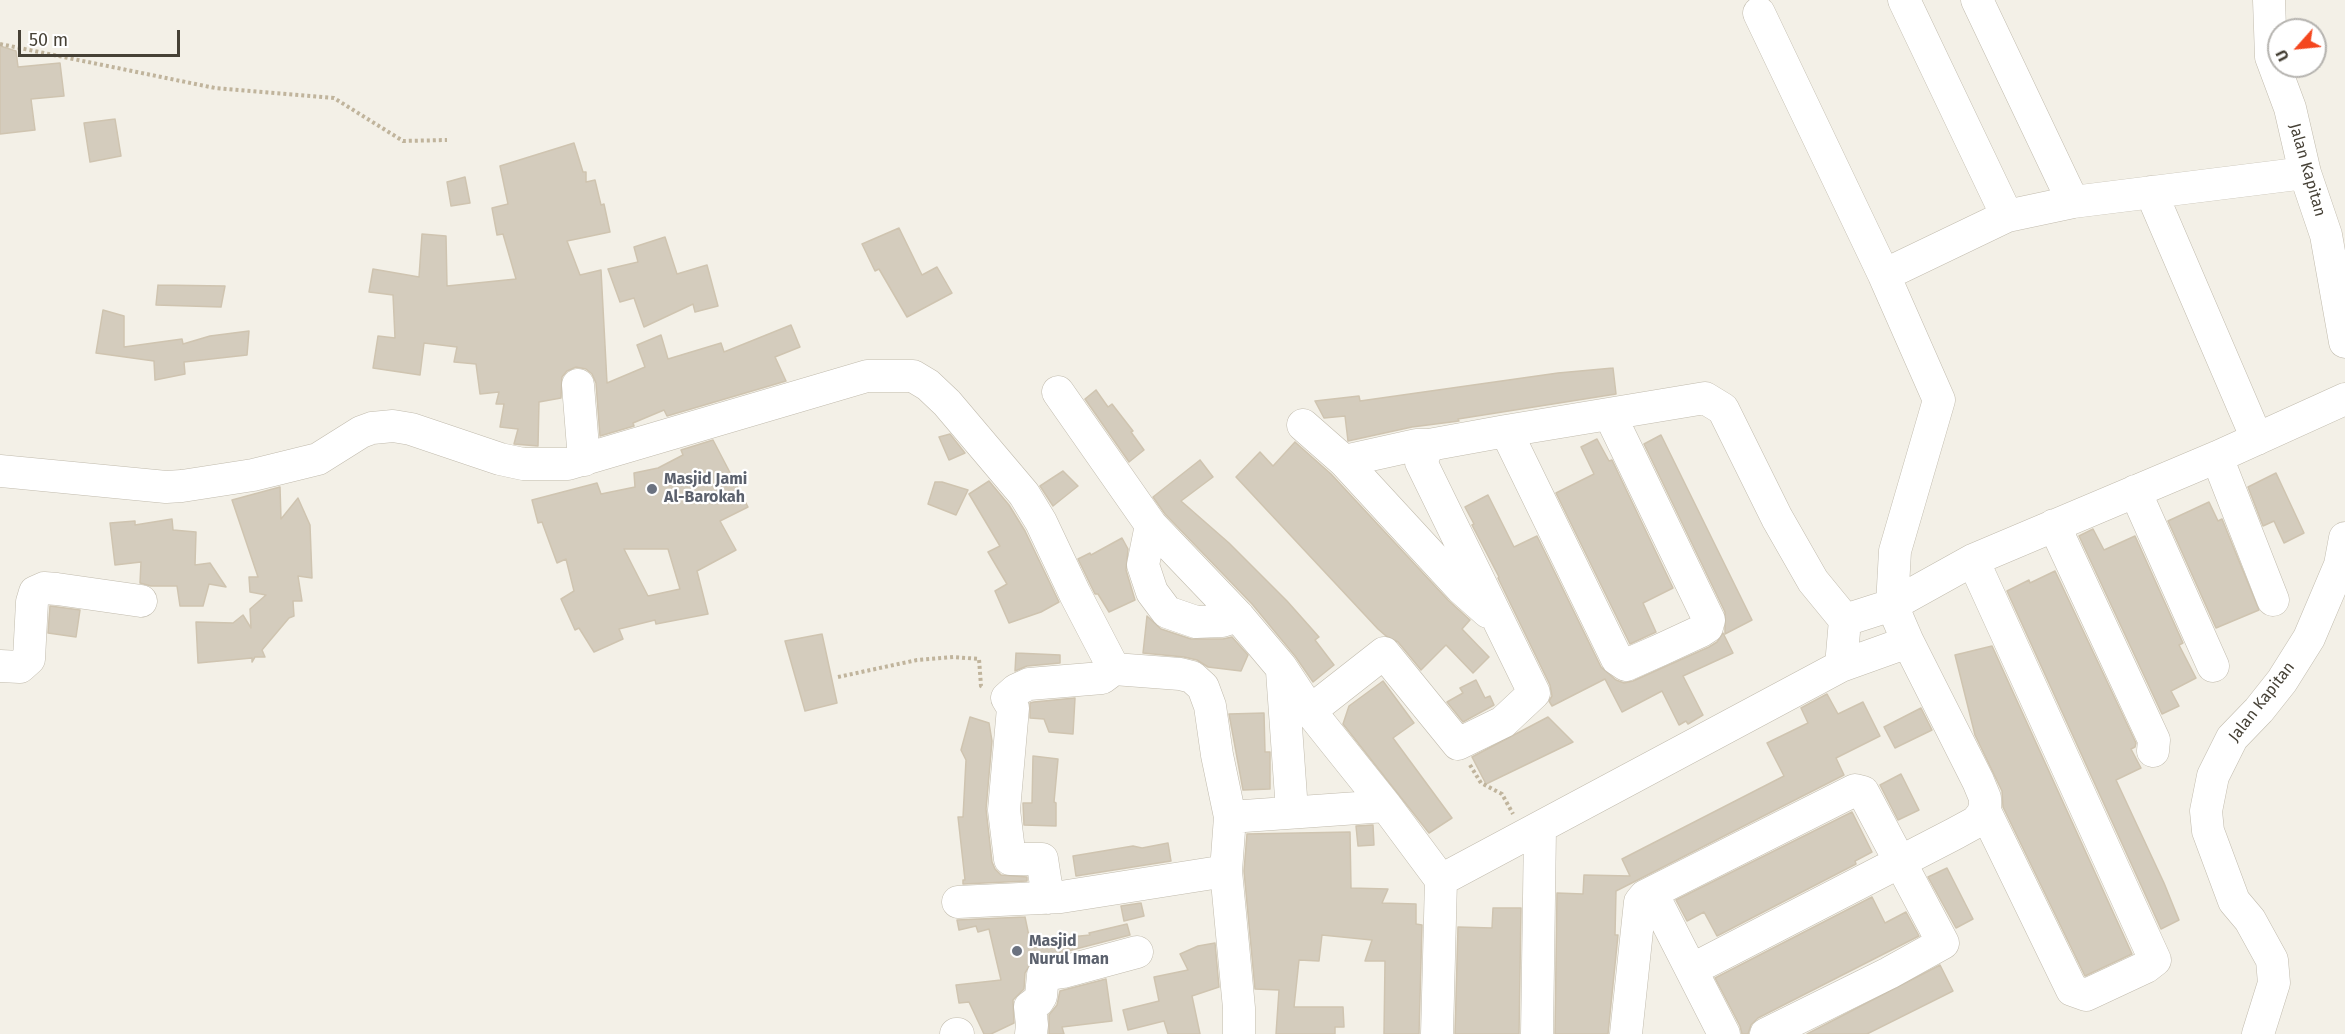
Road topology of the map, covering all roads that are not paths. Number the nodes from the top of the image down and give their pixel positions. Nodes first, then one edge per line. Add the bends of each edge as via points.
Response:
1 (1904, 0) edge
2 (1977, 0) edge
3 (2269, 0) edge
4 (1759, 13) dead end
5 (2305, 173) junction
6 (2151, 192) junction
7 (2073, 202) junction
8 (2007, 216) junction
9 (1884, 275) junction
10 (2345, 342) edge
11 (578, 385) dead end
12 (1058, 392) dead end
13 (2345, 399) edge
14 (1610, 415) junction
15 (1303, 424) dead end
16 (1506, 431) junction
17 (2257, 439) junction
18 (1429, 445) junction
19 (2217, 457) junction
20 (584, 460) junction
21 (1344, 461) junction
22 (0, 471) edge
23 (2135, 491) junction
24 (1151, 525) junction
25 (2054, 525) junction
26 (2345, 538) edge
27 (1973, 560) junction
28 (2273, 600) dead end
29 (141, 601) dead end
30 (1892, 605) junction
31 (1238, 616) junction
32 (1845, 620) junction
33 (1500, 622) junction
34 (1908, 642) junction
35 (0, 666) edge
36 (1841, 666) junction
37 (2213, 666) dead end
38 (1281, 667) junction
39 (1114, 669) junction
40 (1310, 711) junction
41 (2153, 751) dead end
42 (1386, 806) junction
43 (1984, 809) junction
44 (1292, 811) junction
45 (1230, 817) junction
46 (1540, 829) junction
47 (1901, 863) junction
48 (1226, 871) junction
49 (1441, 880) junction
50 (1652, 893) junction
51 (1048, 898) junction
52 (958, 902) dead end
53 (1137, 952) dead end
54 (1693, 969) junction
55 (1031, 1034) edge
56 (1239, 1034) edge
57 (1437, 1034) edge
58 (1537, 1034) edge
59 (1626, 1034) edge
60 (1724, 1034) edge
61 (1766, 1034) edge
62 (2258, 1034) edge

1 - 8 street
2 - 7 street
3 - 5 street, Jalan Kapitan via 2271,57 2290,108
4 - 9 street
5 - 6 street
5 - 10 street, Jalan Kapitan via 2326,235
6 - 7 street
6 - 17 street
7 - 8 street
8 - 9 street
9 - 30 street via 1939,400 1895,550
11 - 20 street
12 - 24 street
13 - 17 street
14 - 16 street
14 - 16 street via 1709,620 1701,631 1626,665 1617,659
14 - 32 street via 1705,398 1723,409 1813,581
15 - 21 street
16 - 18 street
17 - 19 street
18 - 21 street
18 - 33 street via 1421,462
19 - 23 street
19 - 28 street
20 - 22 street via 523,464 393,426 361,432 318,459 253,475 166,488
20 - 39 street via 867,376 913,376 947,403 1024,494
21 - 33 street via 1461,588
23 - 25 street
23 - 37 street
24 - 31 street
24 - 31 street via 1143,565 1152,592 1167,612 1196,622
25 - 27 street
25 - 41 street via 2154,740
26 - 62 street, Jalan Kapitan via 2340,565 2309,638 2282,681 2232,738 2213,776 2206,811 2208,831 2234,901 2250,920 2272,960 2274,983
27 - 30 street
27 - 43 street via 2155,960 2086,996 2072,990
29 - 35 street via 57,589 34,592 29,659 20,667
30 - 32 street
30 - 34 street
31 - 38 street
32 - 36 street
33 - 40 street via 1534,693 1503,722 1458,744 1384,653
34 - 36 street
34 - 43 street via 1978,781 1985,798
36 - 46 street
38 - 40 street
38 - 44 street
39 - 45 street via 1169,672 1192,677 1203,687
39 - 51 street via 1102,678 1029,684 1007,698 1013,708 1004,810 1010,859 1042,859
40 - 42 street
42 - 44 street
42 - 49 street
43 - 47 street via 1977,822
44 - 45 street
45 - 48 street
46 - 49 street
46 - 58 street
47 - 50 street via 1863,792 1855,790
47 - 54 street
47 - 61 street via 1942,943
48 - 51 street
48 - 56 street
49 - 57 street
50 - 54 street
50 - 59 street via 1641,902
51 - 52 street
53 - 55 street via 1043,975 1041,996 1030,1007
54 - 60 street

